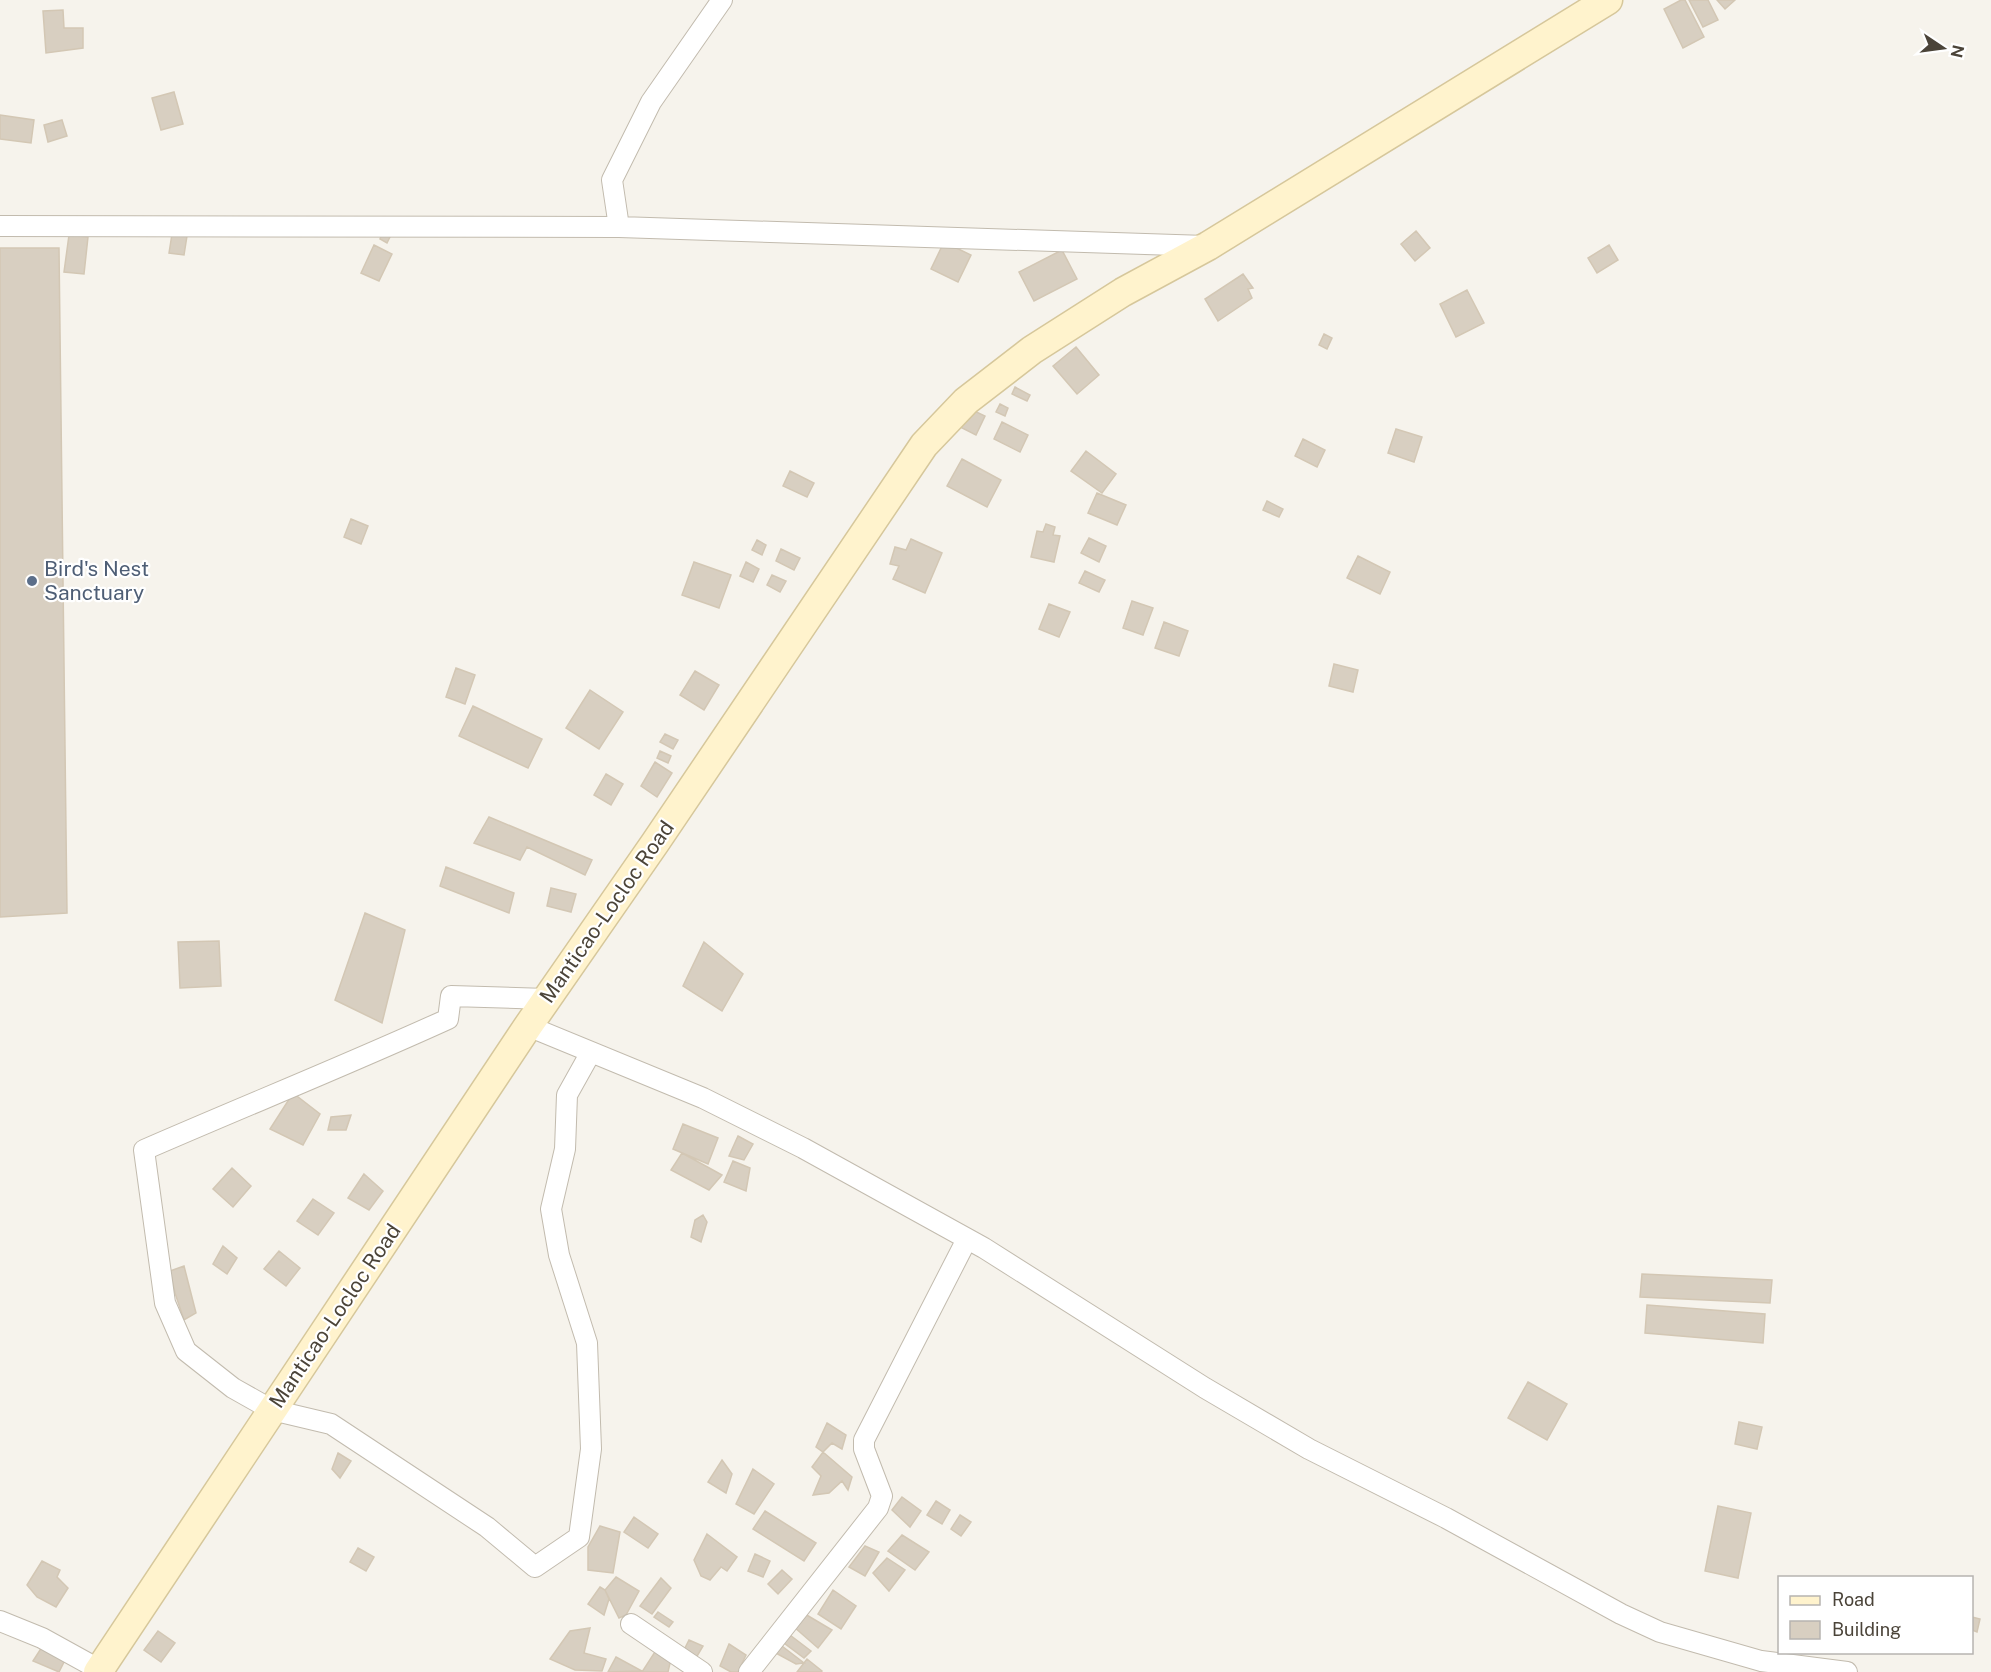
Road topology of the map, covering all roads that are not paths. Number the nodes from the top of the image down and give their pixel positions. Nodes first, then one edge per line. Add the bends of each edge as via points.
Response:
1 (722, 0) edge
2 (1608, 0) edge
3 (0, 226) edge
4 (619, 227) junction
5 (1208, 246) junction
6 (547, 999) junction
7 (528, 1026) junction
8 (591, 1052) junction
9 (967, 1239) junction
10 (272, 1410) junction
11 (0, 1621) edge
12 (631, 1624) dead end
13 (99, 1671) edge
14 (702, 1672) edge
15 (749, 1672) edge
16 (1847, 1672) edge

1 - 4 street via 651,102 612,180
2 - 5 street, Manticao-Locloc Road
3 - 4 street
4 - 5 street
5 - 6 street, Manticao-Locloc Road via 1123,292 1032,350 966,401 924,445
6 - 7 street, Manticao-Locloc Road
6 - 10 street via 451,996 448,1019 144,1150 165,1303 186,1351 233,1388
7 - 8 street
7 - 10 street, Manticao-Locloc Road
8 - 9 street via 703,1098 803,1148
8 - 10 street via 567,1095 565,1149 551,1209 559,1255 587,1343 591,1449 579,1537 535,1568 487,1527 332,1425
9 - 15 street via 864,1440 882,1496 878,1508
9 - 16 street via 1205,1389 1309,1449 1446,1518 1621,1614 1660,1632 1761,1661
10 - 13 street, Manticao-Locloc Road
11 - 13 street via 42,1638
12 - 14 street

